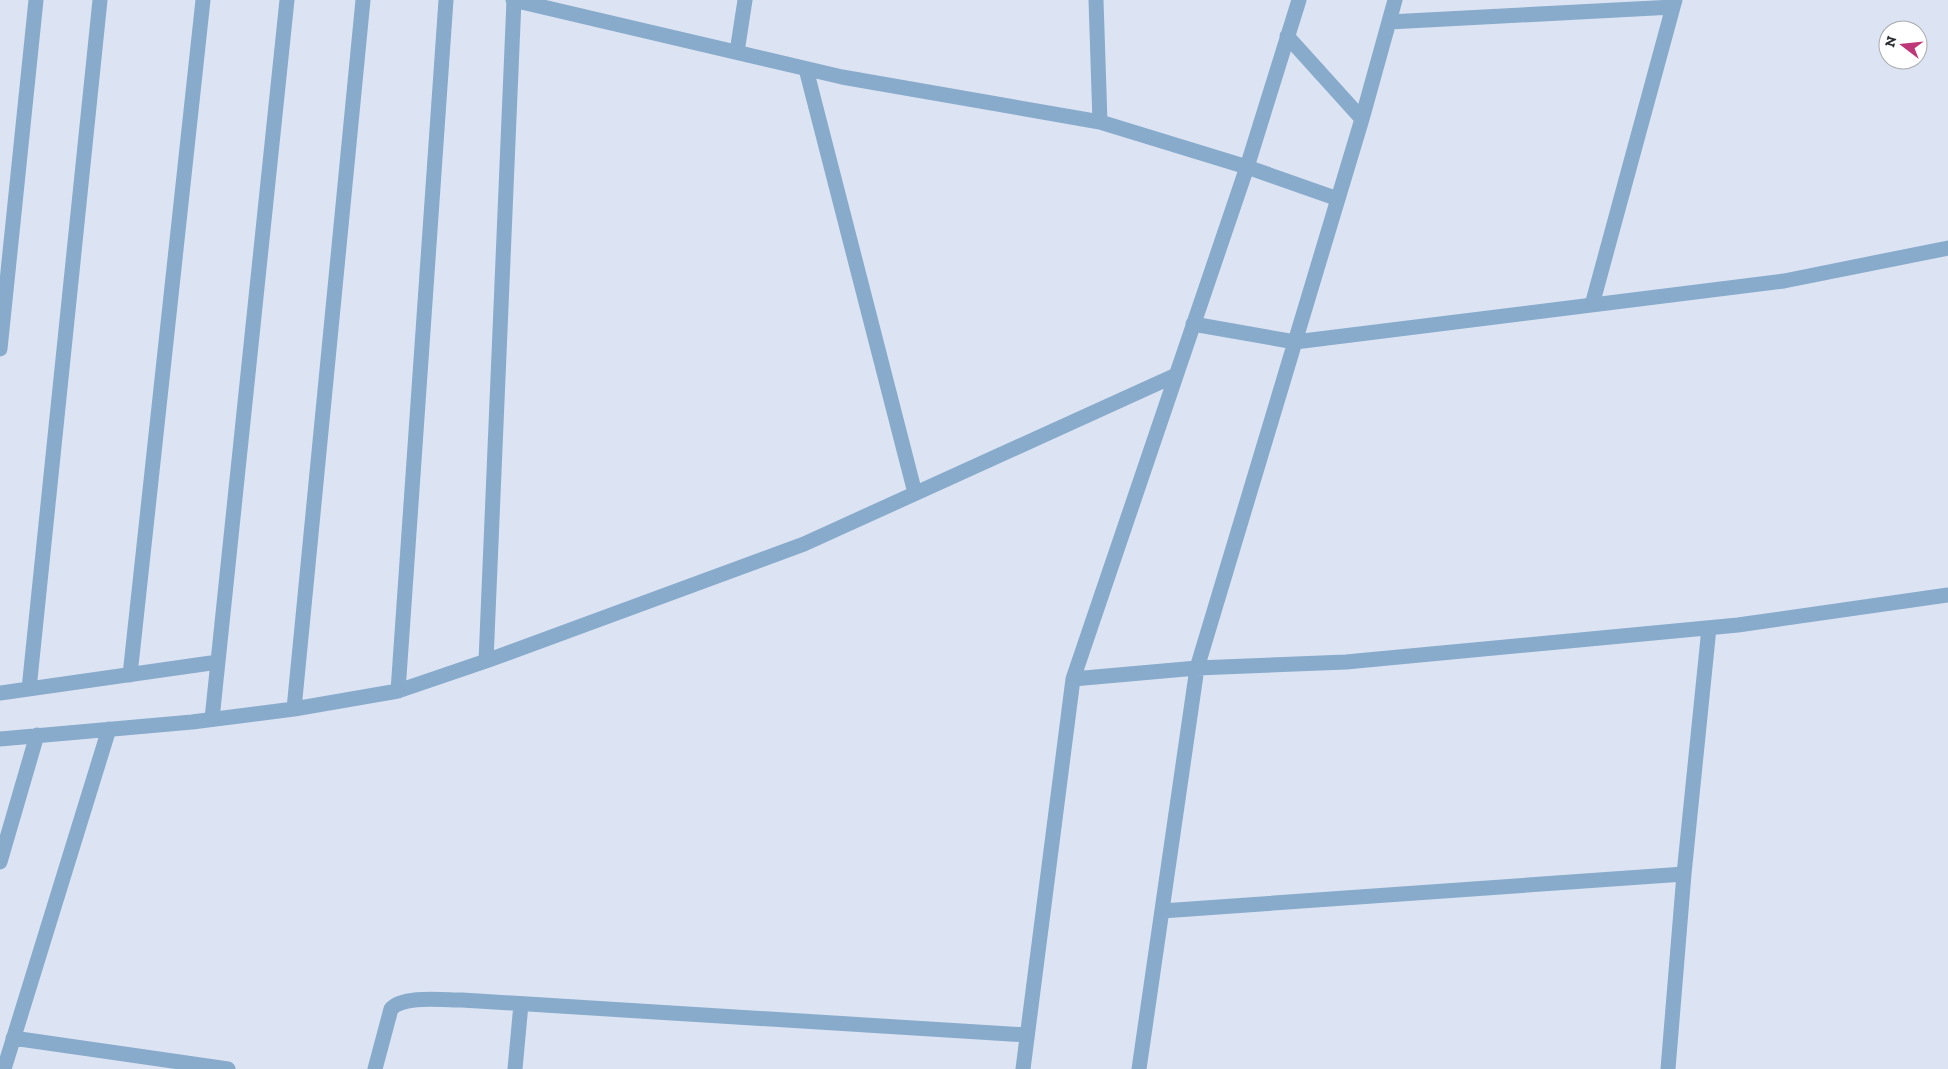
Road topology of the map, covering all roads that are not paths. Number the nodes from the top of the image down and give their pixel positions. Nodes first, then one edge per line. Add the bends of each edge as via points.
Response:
1 (36, 0) edge
2 (100, 0) edge
3 (203, 0) edge
4 (287, 0) edge
5 (363, 0) edge
6 (446, 0) edge
7 (513, 0) edge
8 (745, 0) edge
9 (1096, 0) edge
10 (1299, 0) edge
11 (1395, 0) edge
12 (1674, 4) edge
13 (1389, 22) junction
14 (1288, 36) junction
15 (737, 52) junction
16 (806, 69) junction
17 (1362, 119) junction
18 (1100, 122) junction
19 (1247, 167) junction
20 (1338, 199) junction
21 (1948, 248) edge
22 (1592, 305) junction
23 (1193, 324) junction
24 (1295, 342) junction
25 (0, 348) edge
26 (1176, 374) junction
27 (915, 493) junction
28 (1948, 595) edge
29 (1709, 628) junction
30 (486, 661) junction
31 (218, 662) junction
32 (1197, 668) junction
33 (130, 675) junction
34 (1073, 679) junction
35 (30, 689) junction
36 (398, 691) junction
37 (0, 693) edge
38 (294, 709) junction
39 (212, 719) junction
40 (108, 729) junction
41 (37, 735) junction
42 (0, 739) edge
43 (0, 862) edge
44 (1684, 874) junction
45 (1162, 910) junction
46 (521, 1004) junction
47 (1027, 1036) junction
48 (13, 1038) junction
49 (4, 1069) edge
50 (228, 1069) edge
51 (375, 1069) edge
52 (515, 1069) edge
53 (1023, 1069) edge
54 (1139, 1069) edge
55 (1668, 1069) edge

1 - 25 street
2 - 35 street
3 - 33 street
4 - 31 street
5 - 38 street
6 - 36 street
7 - 15 street
7 - 30 street
8 - 15 street
9 - 18 street
10 - 14 street
11 - 13 street
12 - 13 street
12 - 22 street
13 - 17 street
14 - 17 street
14 - 19 street
15 - 16 street
16 - 18 street
16 - 27 street
17 - 20 street
18 - 19 street
19 - 20 street
19 - 23 street
20 - 24 street
21 - 22 street via 1784,281
22 - 24 street
23 - 24 street
23 - 26 street
24 - 32 street
26 - 27 street
26 - 34 street
27 - 30 street via 804,544
28 - 29 street
29 - 32 street via 1346,662
29 - 44 street
30 - 36 street
31 - 33 street
31 - 39 street
32 - 34 street
32 - 45 street
33 - 35 street
34 - 47 street
35 - 37 street
36 - 38 street
38 - 39 street
39 - 40 street
40 - 41 street
40 - 48 street
41 - 42 street
41 - 43 street
44 - 45 street
44 - 55 street
45 - 54 street
46 - 47 street
46 - 51 street via 462,1000 398,1003 388,1015
46 - 52 street
47 - 53 street
48 - 49 street
48 - 50 street

